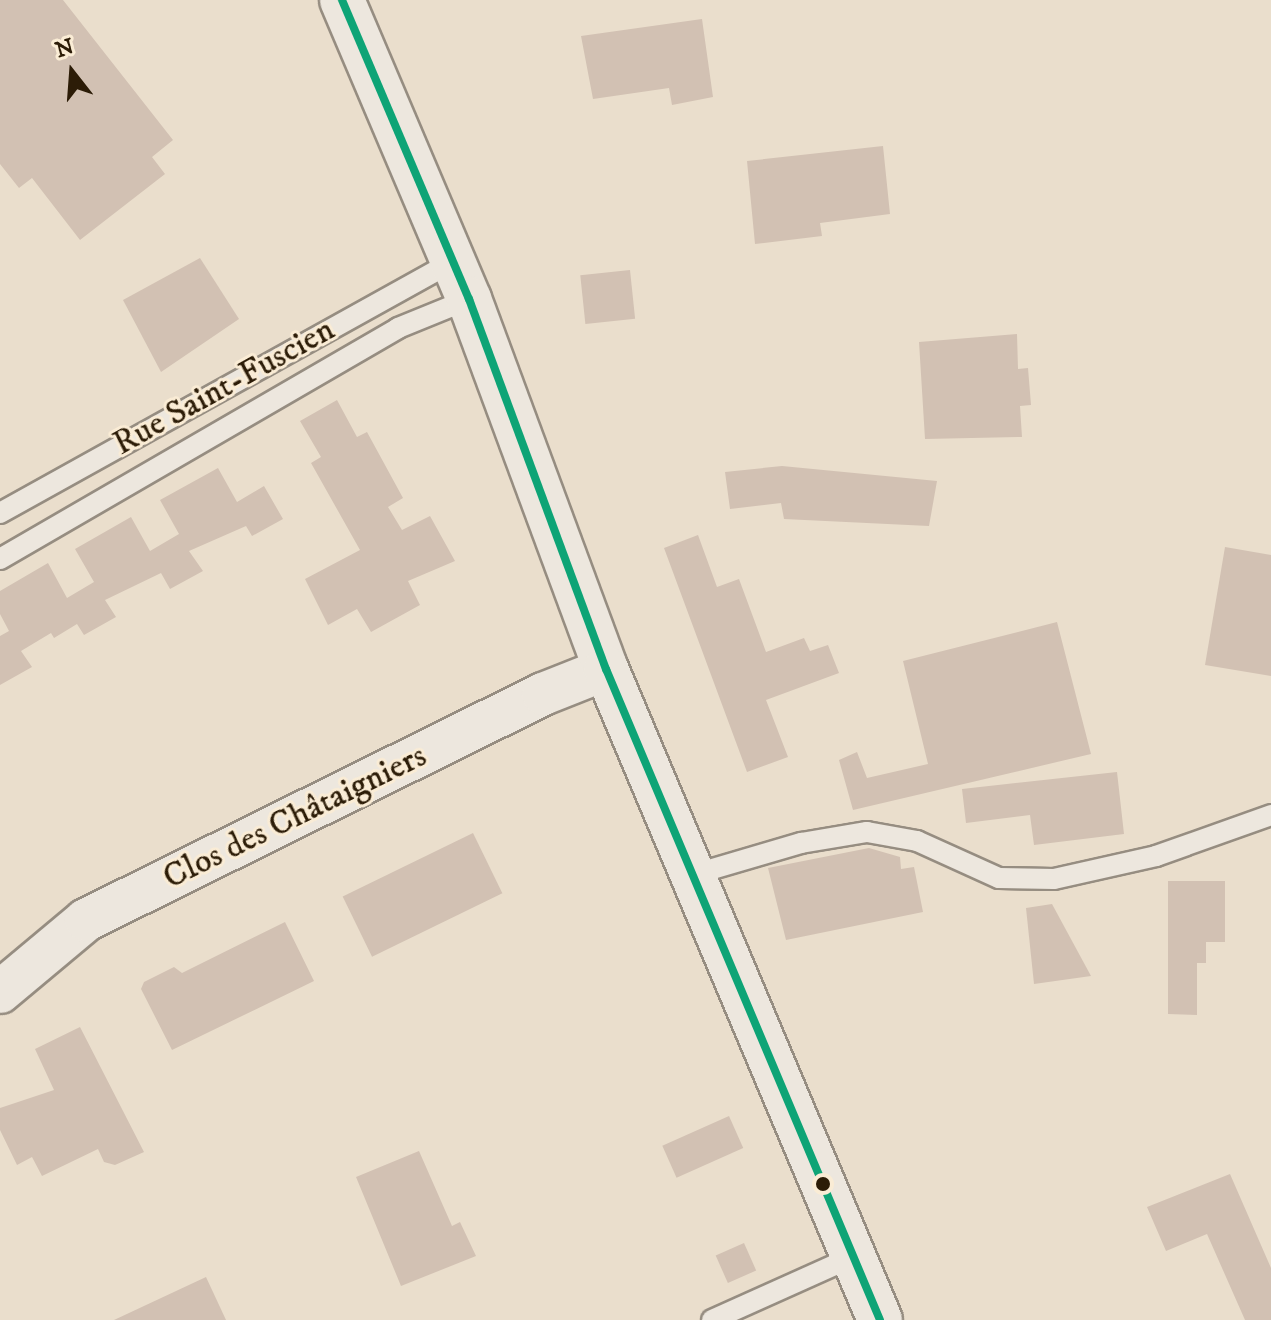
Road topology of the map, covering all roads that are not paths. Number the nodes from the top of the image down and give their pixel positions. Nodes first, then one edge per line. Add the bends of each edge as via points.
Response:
1 (342, 0) edge
2 (460, 281) junction
3 (0, 513) edge
4 (0, 559) edge
5 (606, 669) junction
6 (1271, 815) edge
7 (692, 875) junction
8 (0, 992) edge
9 (852, 1257) junction
10 (712, 1320) edge
11 (880, 1320) edge

1 - 2 main road
2 - 3 lane, Rue Saint-Fuscien
2 - 4 lane via 398,328
2 - 5 main road
5 - 7 main road
5 - 8 street, Clos des Châtaigniers via 543,694 86,920
6 - 7 lane via 1156,856 1054,879 999,878 917,841 867,832 801,843
7 - 9 main road
9 - 10 lane
9 - 11 main road

